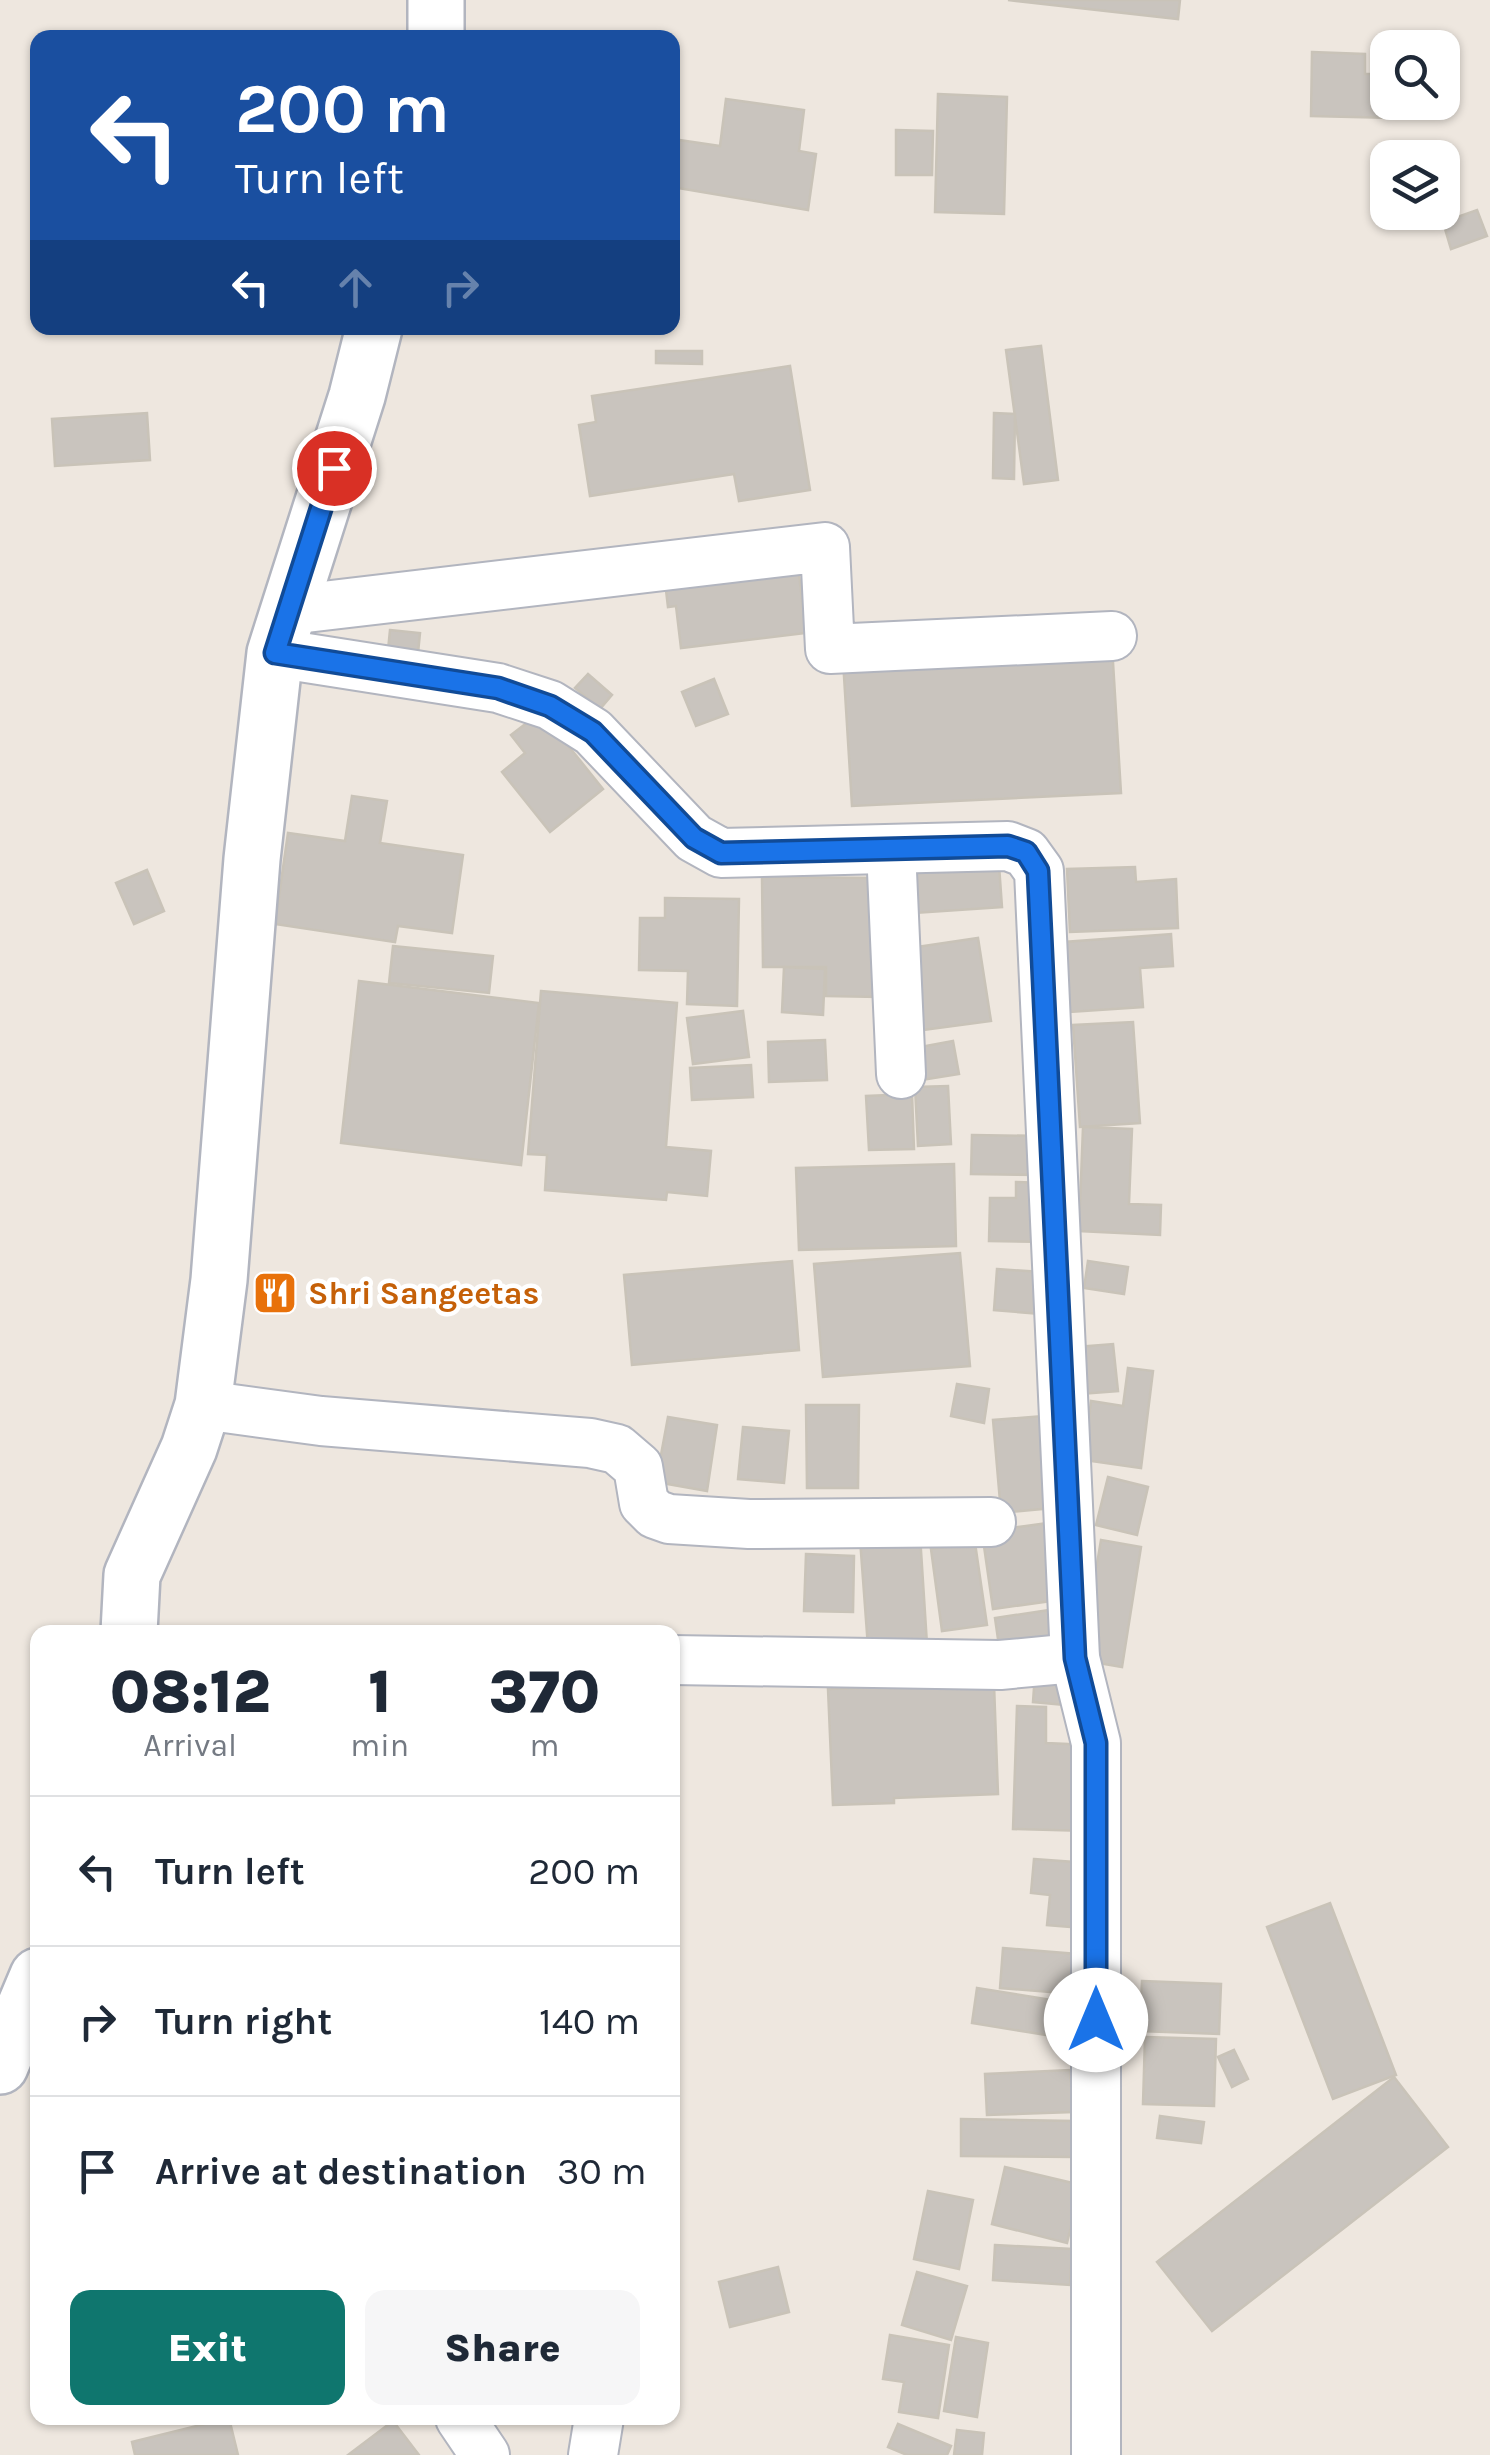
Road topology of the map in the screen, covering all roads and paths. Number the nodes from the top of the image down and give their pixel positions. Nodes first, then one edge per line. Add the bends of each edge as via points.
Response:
1 (436, 0) edge
2 (436, 30) edge
3 (372, 335) edge
4 (282, 632) junction
5 (1112, 636) dead end
6 (890, 849) junction
7 (900, 1074) dead end
8 (204, 1405) junction
9 (991, 1522) dead end
10 (129, 1625) edge
11 (1075, 1658) junction
12 (680, 1660) edge
13 (30, 1995) edge
14 (0, 2066) edge
15 (465, 2425) edge
16 (599, 2425) edge
17 (485, 2455) edge
18 (593, 2455) edge
19 (1096, 2455) edge

1 - 2 street
3 - 4 street
4 - 5 street via 825,547 830,649
4 - 6 street via 550,706 593,732 694,838 721,853
4 - 8 street via 252,859
6 - 7 street
6 - 11 street via 1008,846 1026,852 1038,871
8 - 9 street via 617,1449 638,1467 644,1503 669,1519
8 - 10 street via 132,1575
11 - 12 street via 1000,1665
11 - 19 street via 1096,1743
13 - 14 street
15 - 17 street
16 - 18 street

